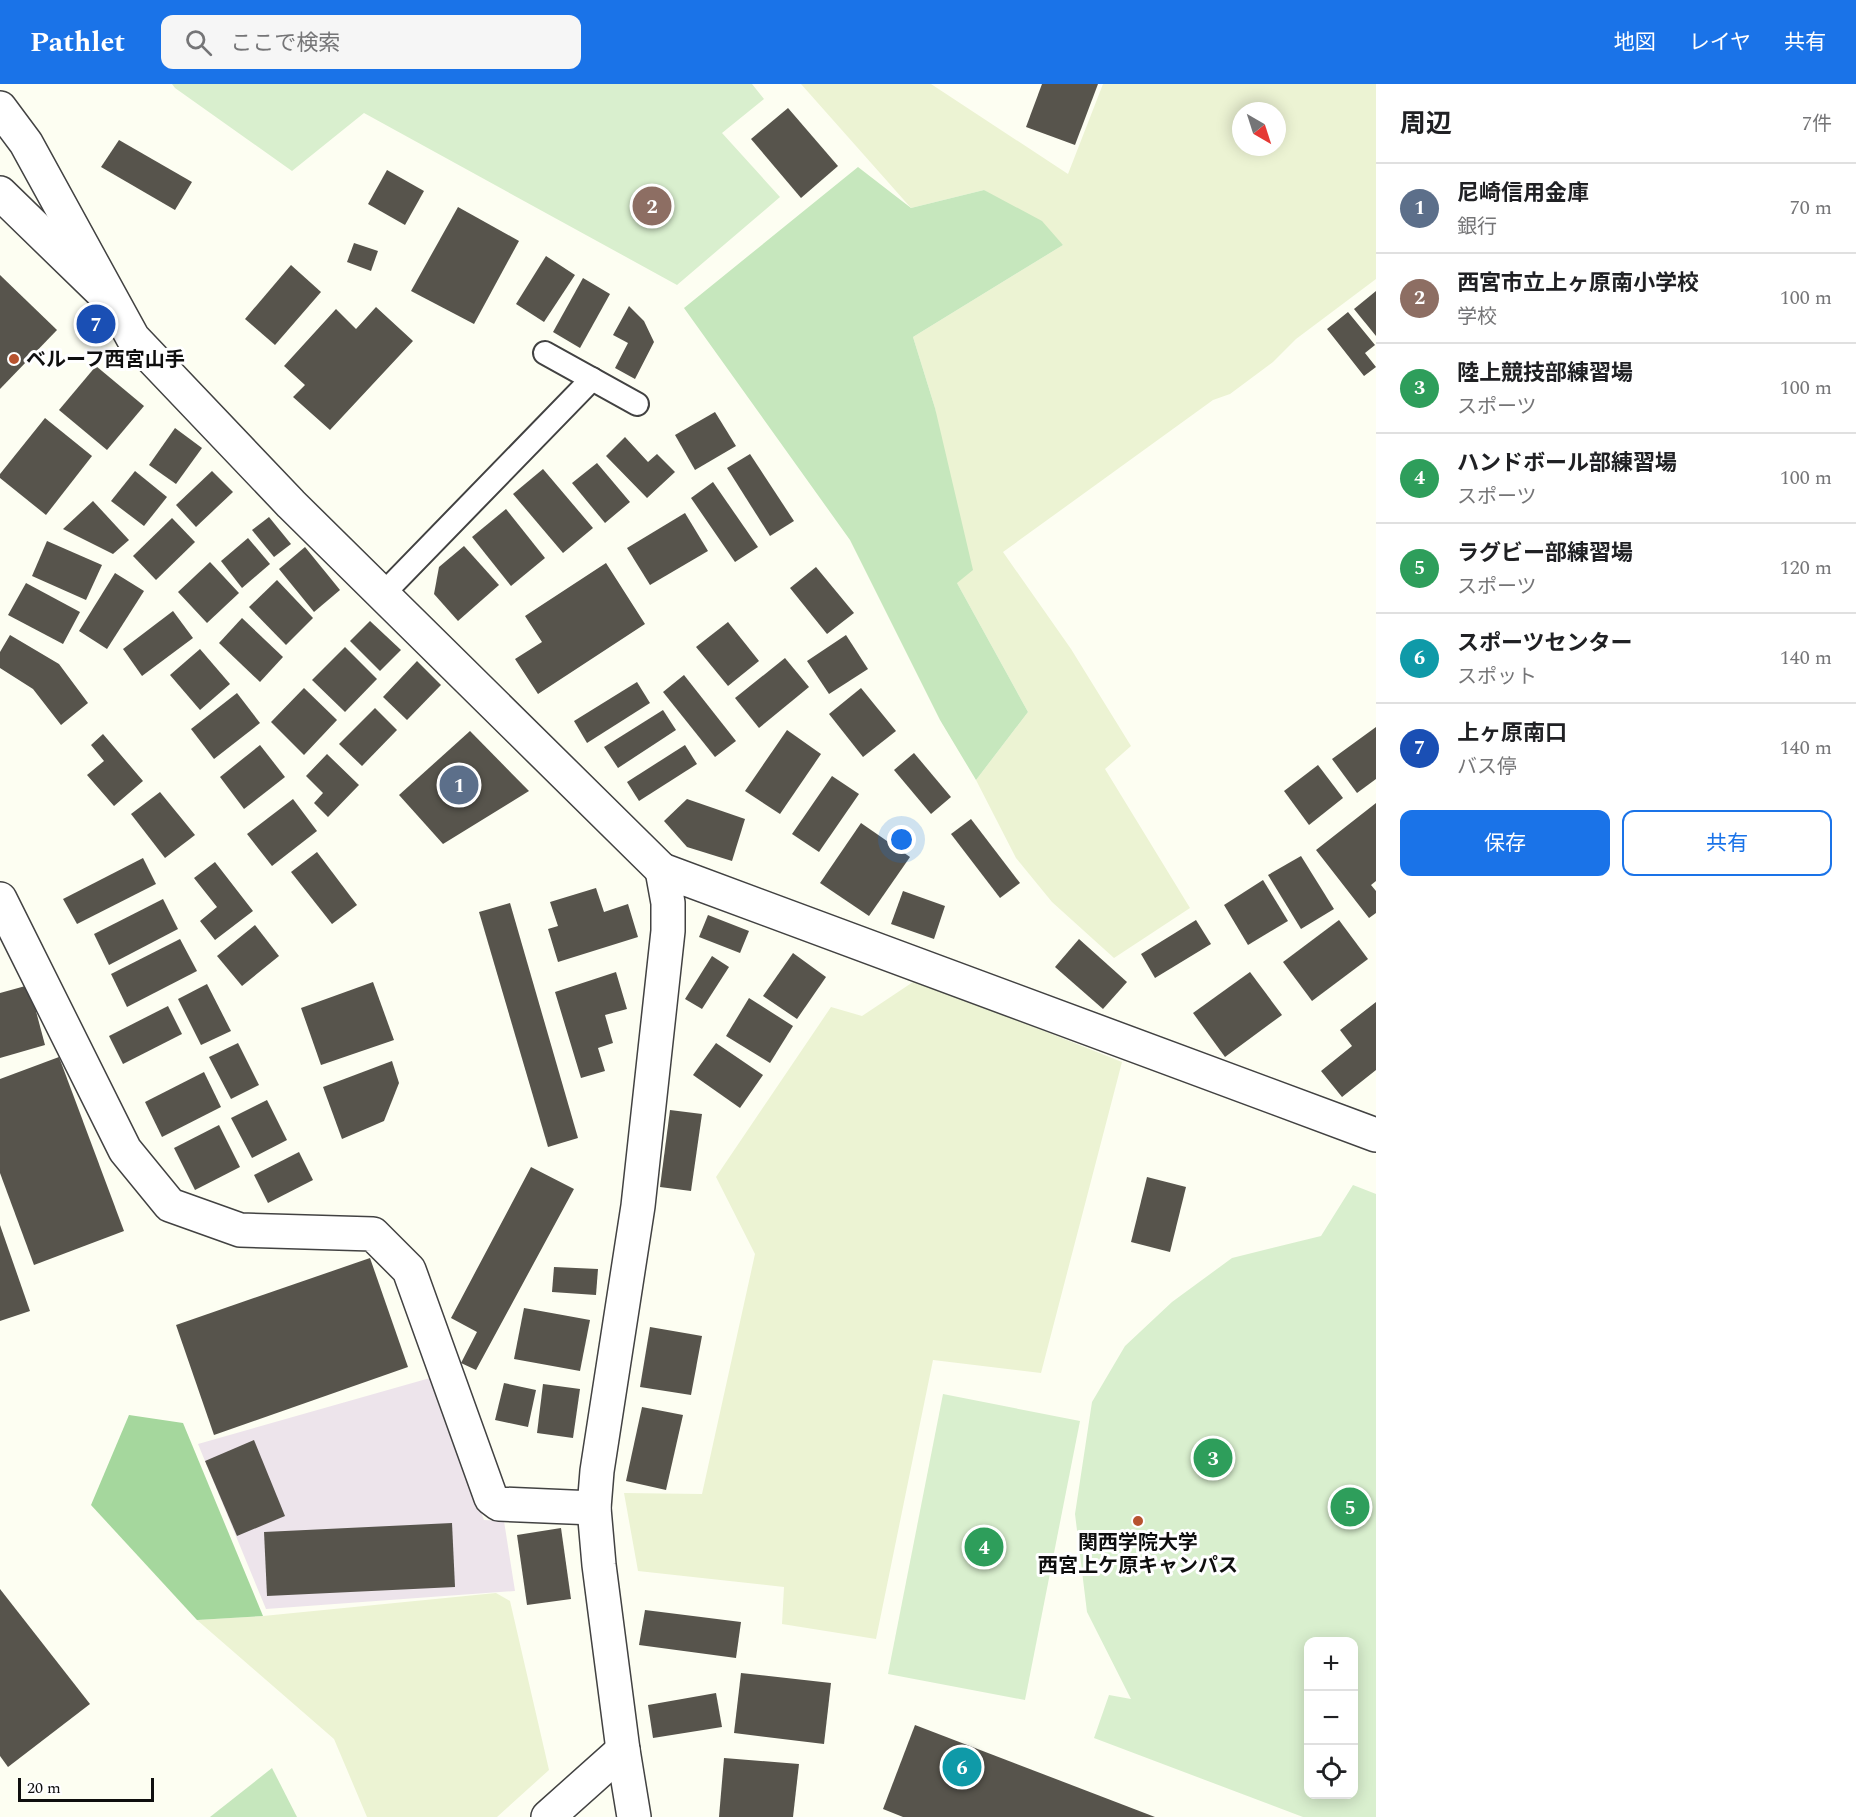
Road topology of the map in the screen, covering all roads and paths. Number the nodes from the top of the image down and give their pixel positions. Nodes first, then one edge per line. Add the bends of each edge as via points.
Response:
1 (0, 108) edge
2 (0, 193) edge
3 (116, 306) junction
4 (545, 353) dead end
5 (592, 379) junction
6 (637, 404) dead end
7 (383, 594) junction
8 (662, 870) junction
9 (0, 899) edge
10 (11, 945) edge
11 (1376, 1135) edge
12 (594, 1508) junction
13 (622, 1749) junction
14 (548, 1817) edge
15 (634, 1817) edge

1 - 3 street via 26,144
2 - 3 street
3 - 7 street via 133,338
4 - 5 lane
5 - 6 lane
5 - 7 lane
7 - 8 street
8 - 11 street
8 - 12 street via 668,903 665,954 638,1206
9 - 10 street
10 - 12 street via 125,1150 171,1205 240,1230 373,1234 409,1270 491,1498 499,1504
12 - 13 street
13 - 14 street
13 - 15 street

